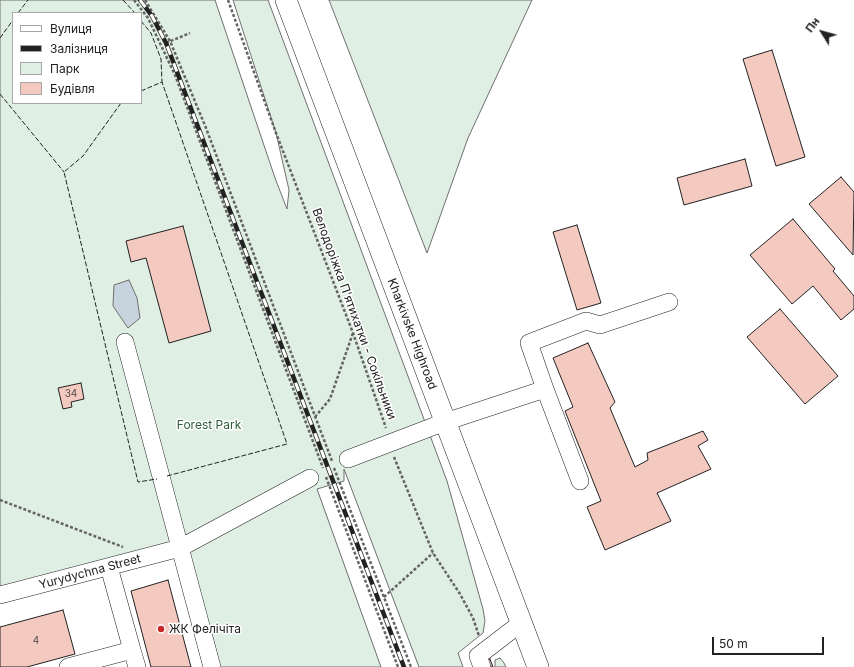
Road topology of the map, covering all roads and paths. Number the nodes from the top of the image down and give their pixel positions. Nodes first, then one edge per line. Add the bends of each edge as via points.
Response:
1 (134, 0) edge
2 (145, 0) edge
3 (228, 0) edge
4 (286, 0) edge
5 (190, 34) dead end
6 (170, 41) junction
7 (166, 43) dead end
8 (669, 302) dead end
9 (353, 333) junction
10 (125, 342) dead end
11 (545, 389) junction
12 (315, 418) junction
13 (445, 422) junction
14 (389, 442) junction
15 (348, 459) dead end
16 (310, 478) dead end
17 (580, 481) dead end
18 (0, 500) edge
19 (180, 548) junction
20 (129, 550) dead end
21 (433, 553) junction
22 (109, 567) junction
23 (0, 595) edge
24 (384, 597) junction
25 (521, 623) junction
26 (132, 650) junction
27 (484, 650) junction
28 (68, 667) edge
29 (136, 667) edge
30 (212, 667) edge
31 (398, 667) edge
32 (411, 667) edge
33 (482, 667) edge
34 (490, 667) edge
35 (538, 667) edge

1 - 31 path via 148,18 175,75
2 - 6 path
3 - 9 path, Велодоріжка П'ятихатки - Сокільники
4 - 13 main road, Kharkivske Highroad
5 - 6 path
6 - 7 path
6 - 12 path via 206,128
8 - 11 street via 600,325 586,321 529,343
9 - 12 path via 330,399
9 - 14 path, Велодоріжка П'ятихатки - Сокільники
10 - 19 street
11 - 13 street
11 - 17 street
12 - 24 path
13 - 14 street
13 - 25 main road, Kharkivske Highroad
14 - 15 street
14 - 21 path, Велодоріжка П'ятихатки - Сокільники
16 - 19 street, Yurydychna Street
18 - 20 path
19 - 22 street, Yurydychna Street
19 - 30 street
21 - 24 path
21 - 27 path, Велодоріжка П'ятихатки - Сокільники via 473,618
22 - 23 street, Yurydychna Street
22 - 26 street
24 - 32 path
25 - 27 street
25 - 35 main road, Kharkivske Highroad
26 - 28 street
26 - 29 street
27 - 33 street via 478,656
27 - 34 street

